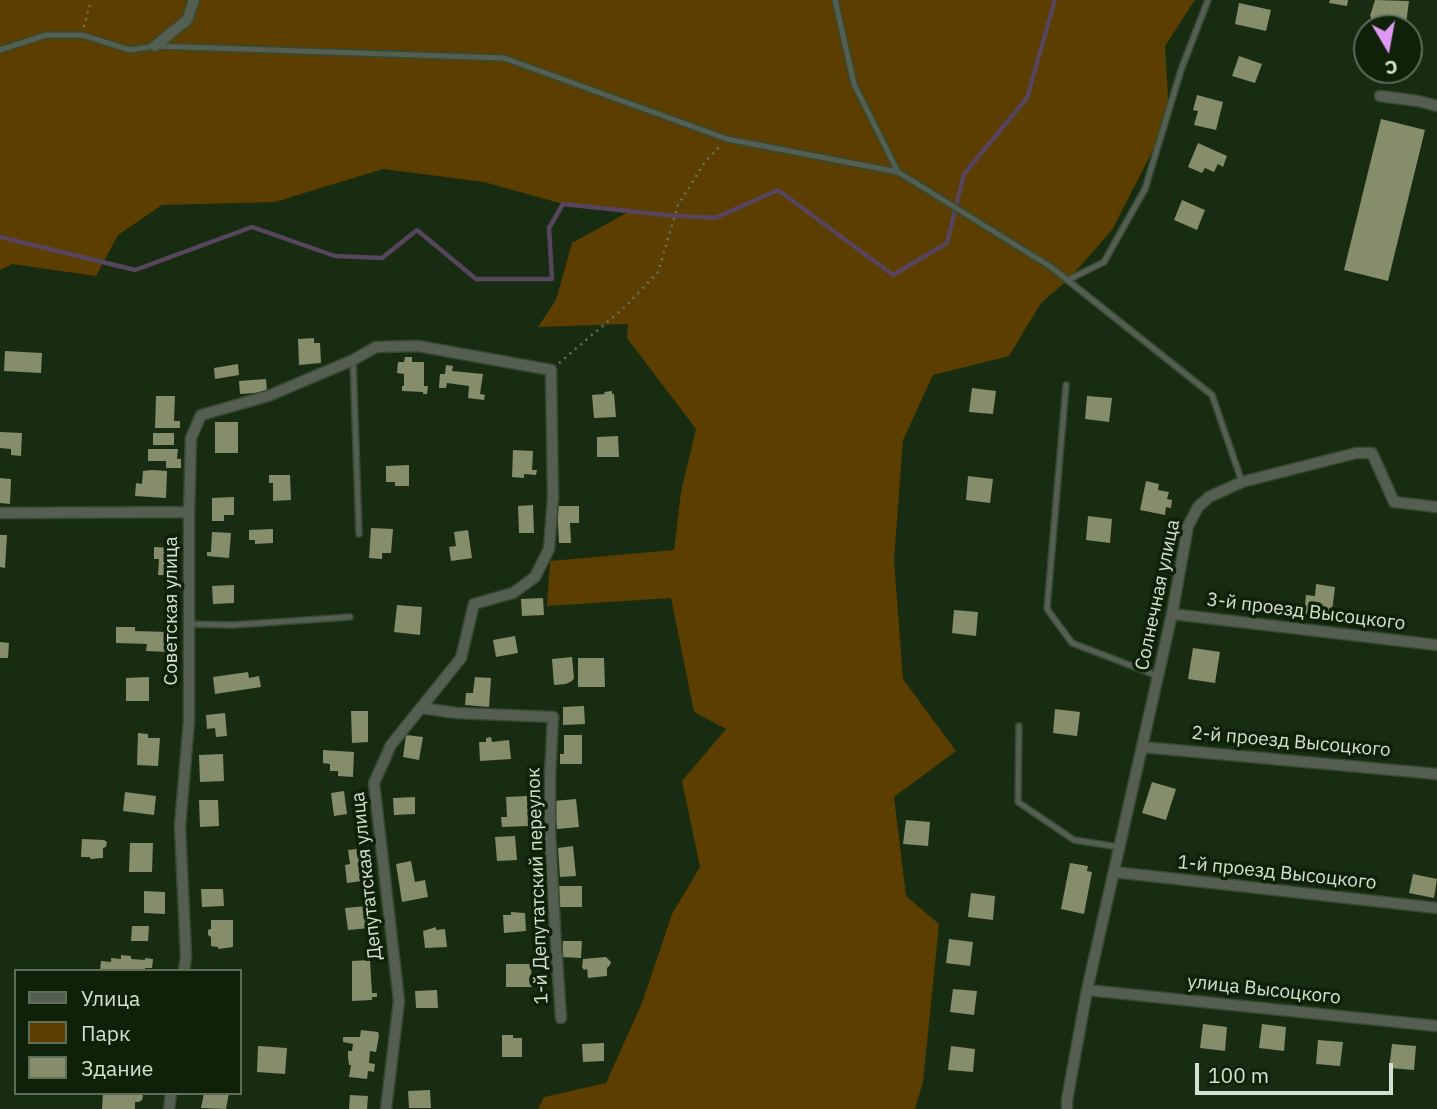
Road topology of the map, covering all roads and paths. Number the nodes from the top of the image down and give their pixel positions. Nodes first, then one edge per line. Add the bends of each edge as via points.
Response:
1 (91, 0) edge
2 (194, 0) edge
3 (835, 0) edge
4 (1208, 0) edge
5 (82, 35) junction
6 (155, 46) junction
7 (0, 50) edge
8 (1380, 96) dead end
9 (1437, 106) edge
10 (727, 139) junction
11 (898, 172) junction
12 (1068, 280) junction
13 (353, 360) junction
14 (551, 370) junction
15 (1066, 385) dead end
16 (1242, 482) junction
17 (1437, 507) edge
18 (189, 512) junction
19 (0, 513) edge
20 (359, 534) dead end
21 (1172, 614) junction
22 (350, 617) dead end
23 (189, 624) junction
24 (1437, 645) edge
25 (1158, 676) junction
26 (421, 708) junction
27 (1019, 726) dead end
28 (1142, 747) junction
29 (1437, 774) edge
30 (1119, 847) junction
31 (1114, 872) junction
32 (1437, 908) edge
33 (184, 969) edge
34 (1087, 989) junction
35 (561, 1018) dead end
36 (1437, 1026) edge
37 (386, 1109) edge
38 (1067, 1109) edge

1 - 5 path
2 - 6 street via 187,20
3 - 11 lane via 854,84
4 - 12 lane via 1145,189 1104,262
5 - 6 lane via 130,50
5 - 7 lane via 46,35
6 - 10 lane via 504,58
8 - 9 street
10 - 11 lane
10 - 14 path via 705,162 677,207 658,272 625,307
11 - 12 lane
12 - 16 lane via 1212,396
13 - 14 street via 376,347 418,346
13 - 18 street, Советская улица via 268,396 201,415 191,438
13 - 20 lane
14 - 26 street, Депутатская улица via 549,549 535,577 513,593 474,604 461,658
15 - 25 lane via 1047,609 1072,643
16 - 17 street, Солнечная улица via 1372,453 1394,502
16 - 21 street, Солнечная улица via 1209,497 1192,517
18 - 19 street
18 - 23 street, Советская улица
21 - 24 street, 3-й проезд Высоцкого
21 - 25 street, Солнечная улица
22 - 23 lane
23 - 33 street, Советская улица via 189,721 180,826
25 - 28 street, Солнечная улица
26 - 35 street, 1-й Депутатский переулок via 553,717 550,831
26 - 37 street, Депутатская улица via 391,745 374,783 399,1001
27 - 30 lane via 1018,802 1074,841
28 - 29 street, 2-й проезд Высоцкого
28 - 30 street, Солнечная улица
30 - 31 street, Солнечная улица
31 - 32 street, 1-й проезд Высоцкого
31 - 34 street, Солнечная улица
34 - 36 street, улица Высоцкого
34 - 38 street

